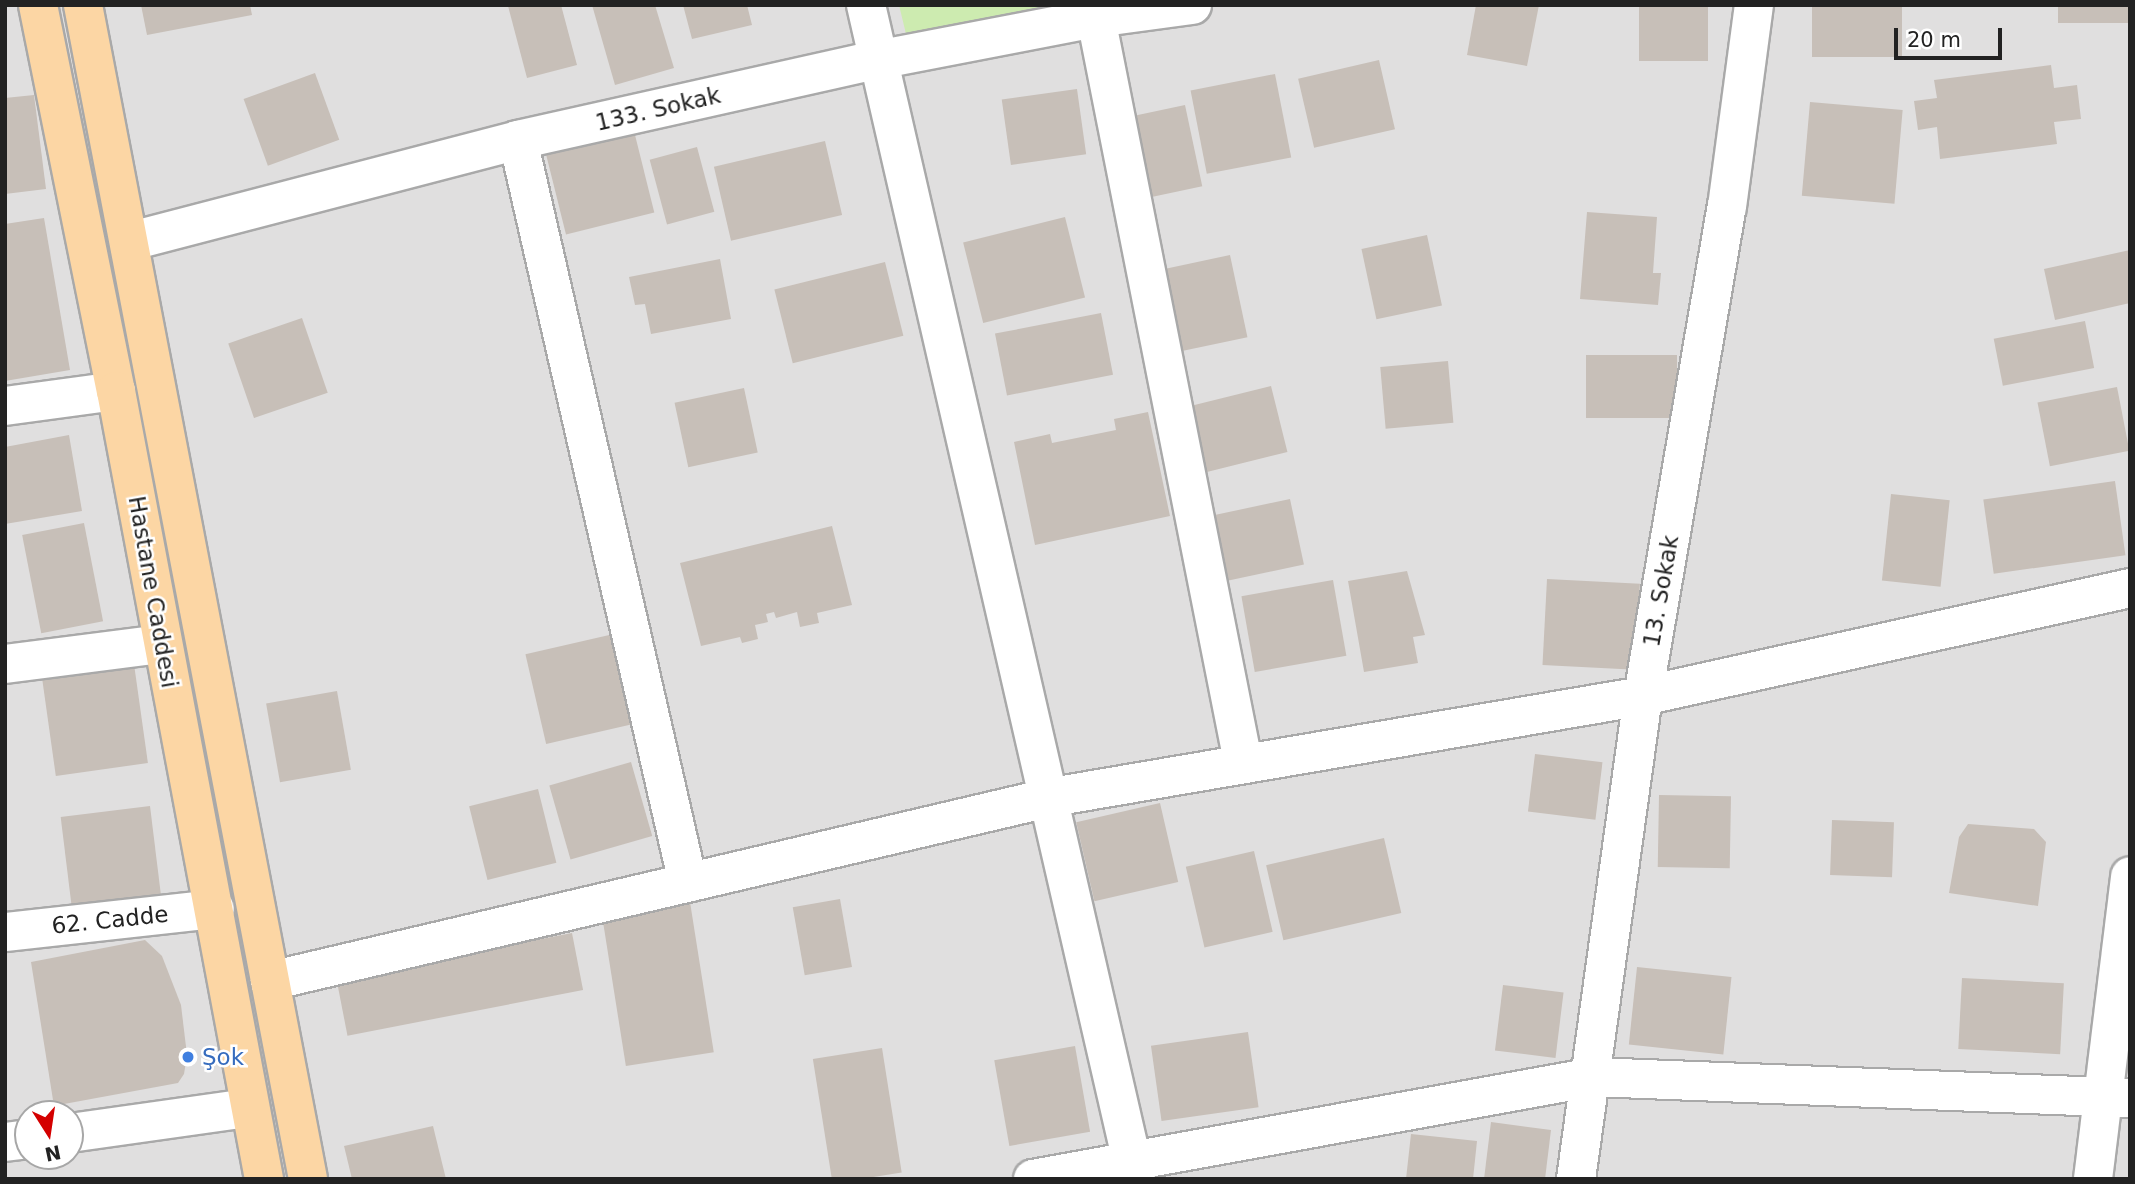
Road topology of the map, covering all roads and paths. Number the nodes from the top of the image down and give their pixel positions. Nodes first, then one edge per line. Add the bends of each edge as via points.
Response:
1 (38, 5) edge
2 (83, 5) edge
3 (866, 5) edge
4 (1192, 5) edge
5 (1754, 5) edge
6 (1096, 18) junction
7 (877, 60) junction
8 (518, 140) junction
9 (131, 241) junction
10 (116, 391) junction
11 (5, 406) edge
12 (2130, 588) edge
13 (162, 644) junction
14 (5, 664) edge
15 (1643, 696) junction
16 (1243, 762) junction
17 (1052, 797) junction
18 (2130, 876) edge
19 (688, 883) junction
20 (215, 909) junction
21 (5, 932) edge
22 (270, 981) junction
23 (1593, 1077) junction
24 (2117, 1099) edge
25 (249, 1108) junction
26 (84, 1131) edge
27 (1134, 1170) edge
28 (264, 1179) edge
29 (307, 1179) edge
30 (1033, 1179) edge
31 (1576, 1179) edge
32 (2093, 1179) edge

1 - 10 main road, Hastane Caddesi
2 - 9 main road, Hastane Caddesi
3 - 7 street
4 - 6 street, 133. Sokak
5 - 15 street, 13. Sokak via 1727,207
6 - 7 street, 133. Sokak
6 - 16 street
7 - 8 street, 133. Sokak
7 - 17 street
8 - 9 street, 133. Sokak
8 - 19 street
9 - 22 main road, Hastane Caddesi
10 - 11 street
10 - 13 main road, Hastane Caddesi
12 - 15 street
13 - 14 street
13 - 20 main road, Hastane Caddesi
15 - 16 street
15 - 23 street, 13. Sokak
16 - 17 street
17 - 19 street
17 - 27 street
18 - 24 street
19 - 22 street
20 - 21 street, 62. Cadde
20 - 25 main road, Hastane Caddesi
22 - 29 main road, Hastane Caddesi
23 - 24 street
23 - 27 street
23 - 31 street, 13. Sokak
24 - 32 street
25 - 26 street
25 - 28 main road, Hastane Caddesi
27 - 30 street

